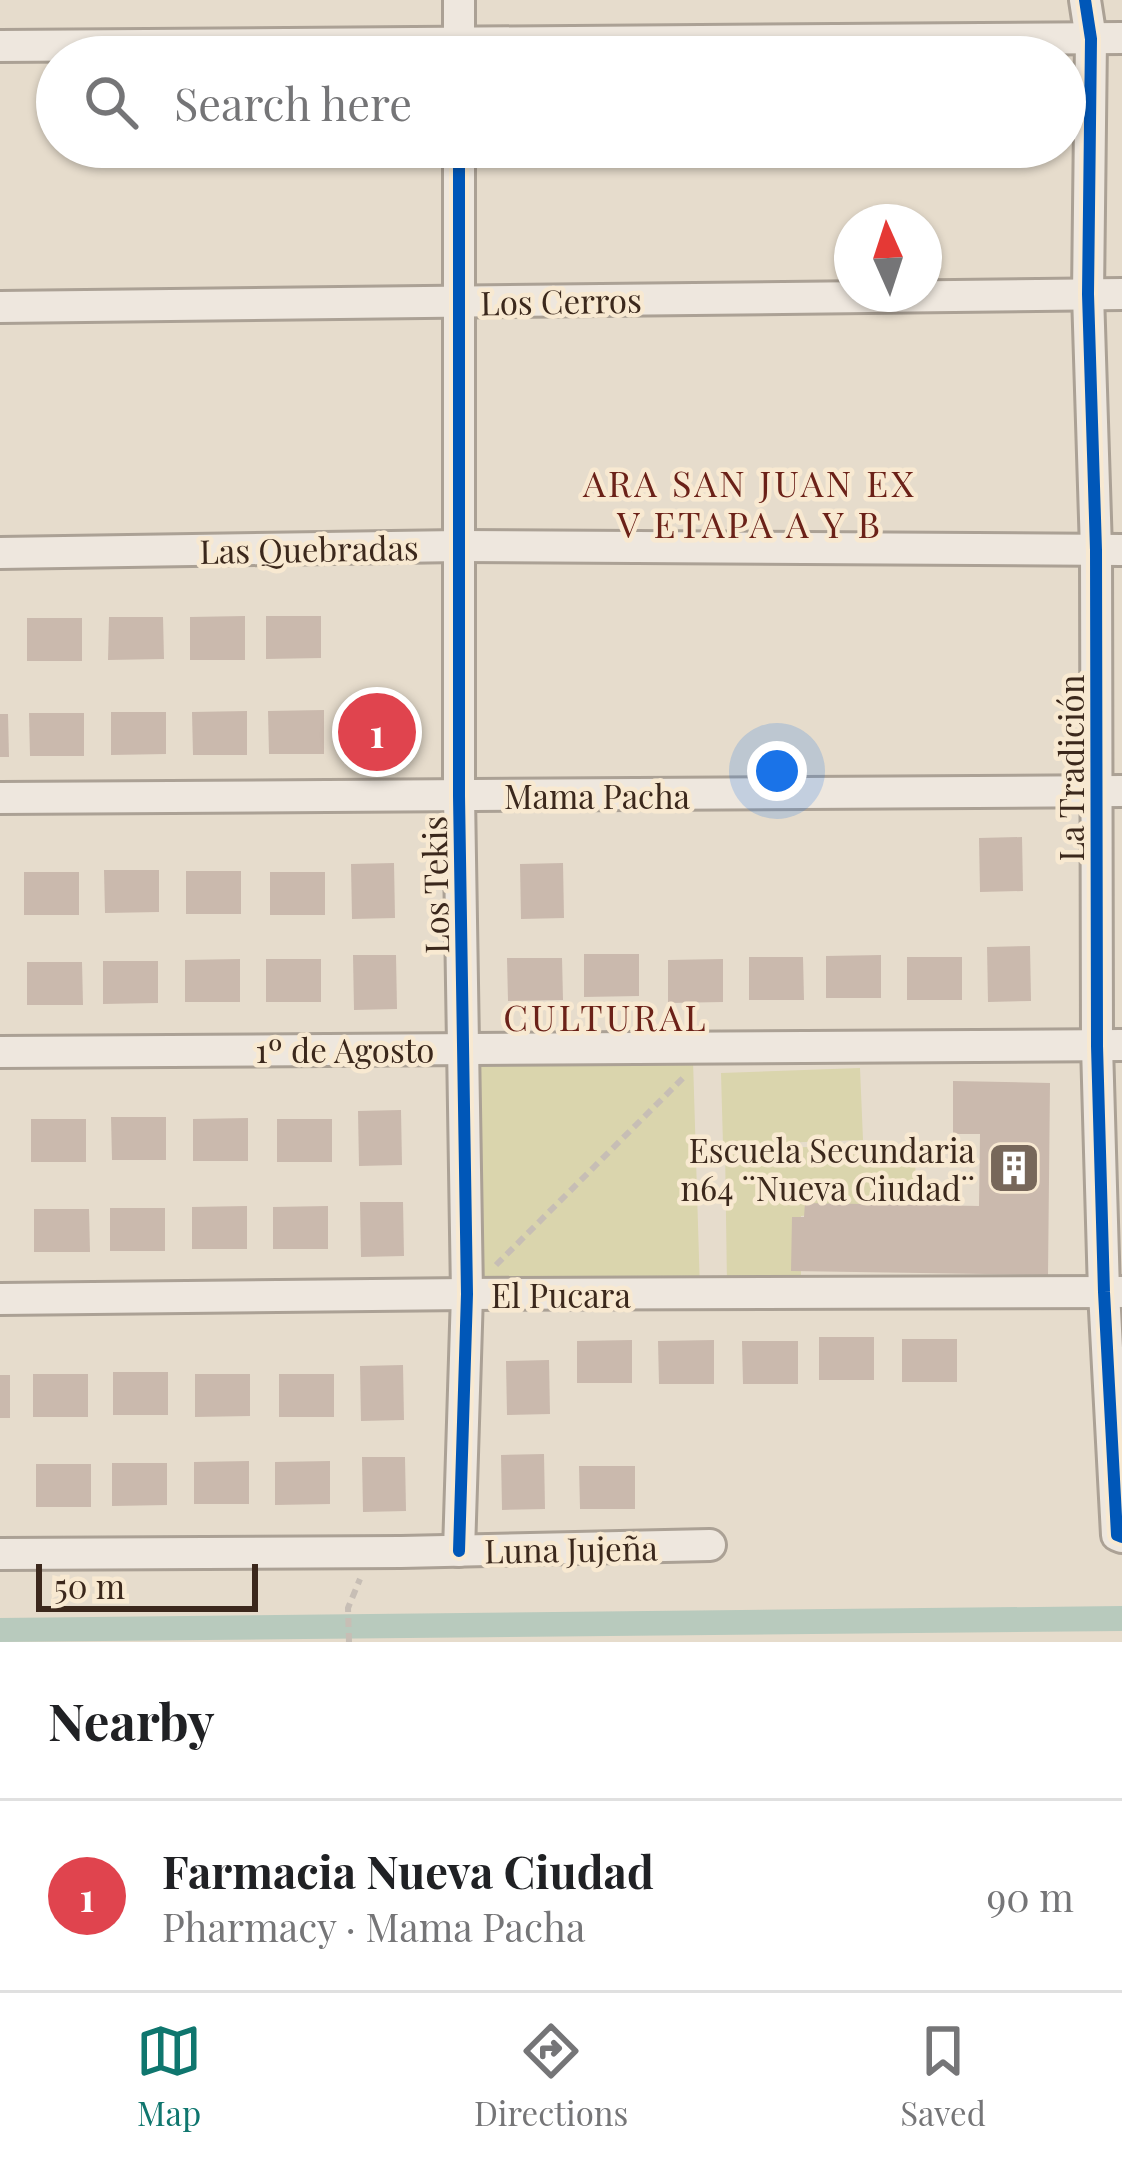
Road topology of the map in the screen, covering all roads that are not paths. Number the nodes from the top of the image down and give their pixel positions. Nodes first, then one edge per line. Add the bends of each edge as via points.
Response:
1 (459, 0) edge
2 (1085, 0) edge
3 (459, 36) edge
4 (1106, 39) edge
5 (0, 46) edge
6 (36, 46) edge
7 (458, 168) edge
8 (1088, 294) junction
9 (1122, 294) edge
10 (457, 301) junction
11 (0, 307) edge
12 (459, 546) junction
13 (1109, 550) edge
14 (0, 553) edge
15 (1110, 791) edge
16 (459, 796) junction
17 (0, 798) edge
18 (1110, 1046) edge
19 (463, 1048) junction
20 (0, 1052) edge
21 (1113, 1292) edge
22 (467, 1294) junction
23 (0, 1299) edge
24 (1119, 1536) edge
25 (710, 1545) dead end
26 (459, 1550) junction
27 (0, 1554) edge

1 - 3 street
2 - 4 street, La Tradición
4 - 8 street, La Tradición
5 - 6 street
7 - 10 street, Los Tekis
8 - 9 street, Los Cerros
8 - 10 street, Los Cerros
8 - 13 street, La Tradición
10 - 11 street, Los Cerros
10 - 12 street, Los Tekis
12 - 13 street, Las Quebradas
12 - 14 street, Las Quebradas
12 - 16 street, Los Tekis
13 - 15 street, La Tradición
15 - 16 street, Mama Pacha
15 - 18 street, La Tradición
16 - 17 street, Mama Pacha
16 - 19 street, Los Tekis
18 - 19 street, 1º de Agosto
18 - 21 street, La Tradición
19 - 20 street, 1º de Agosto
19 - 22 street, Los Tekis
21 - 22 street, El Pucara
21 - 24 street, La Tradición
22 - 23 street, El Pucara
22 - 26 street, Los Tekis
25 - 26 street, Luna Jujeña
26 - 27 street, Luna Jujeña

